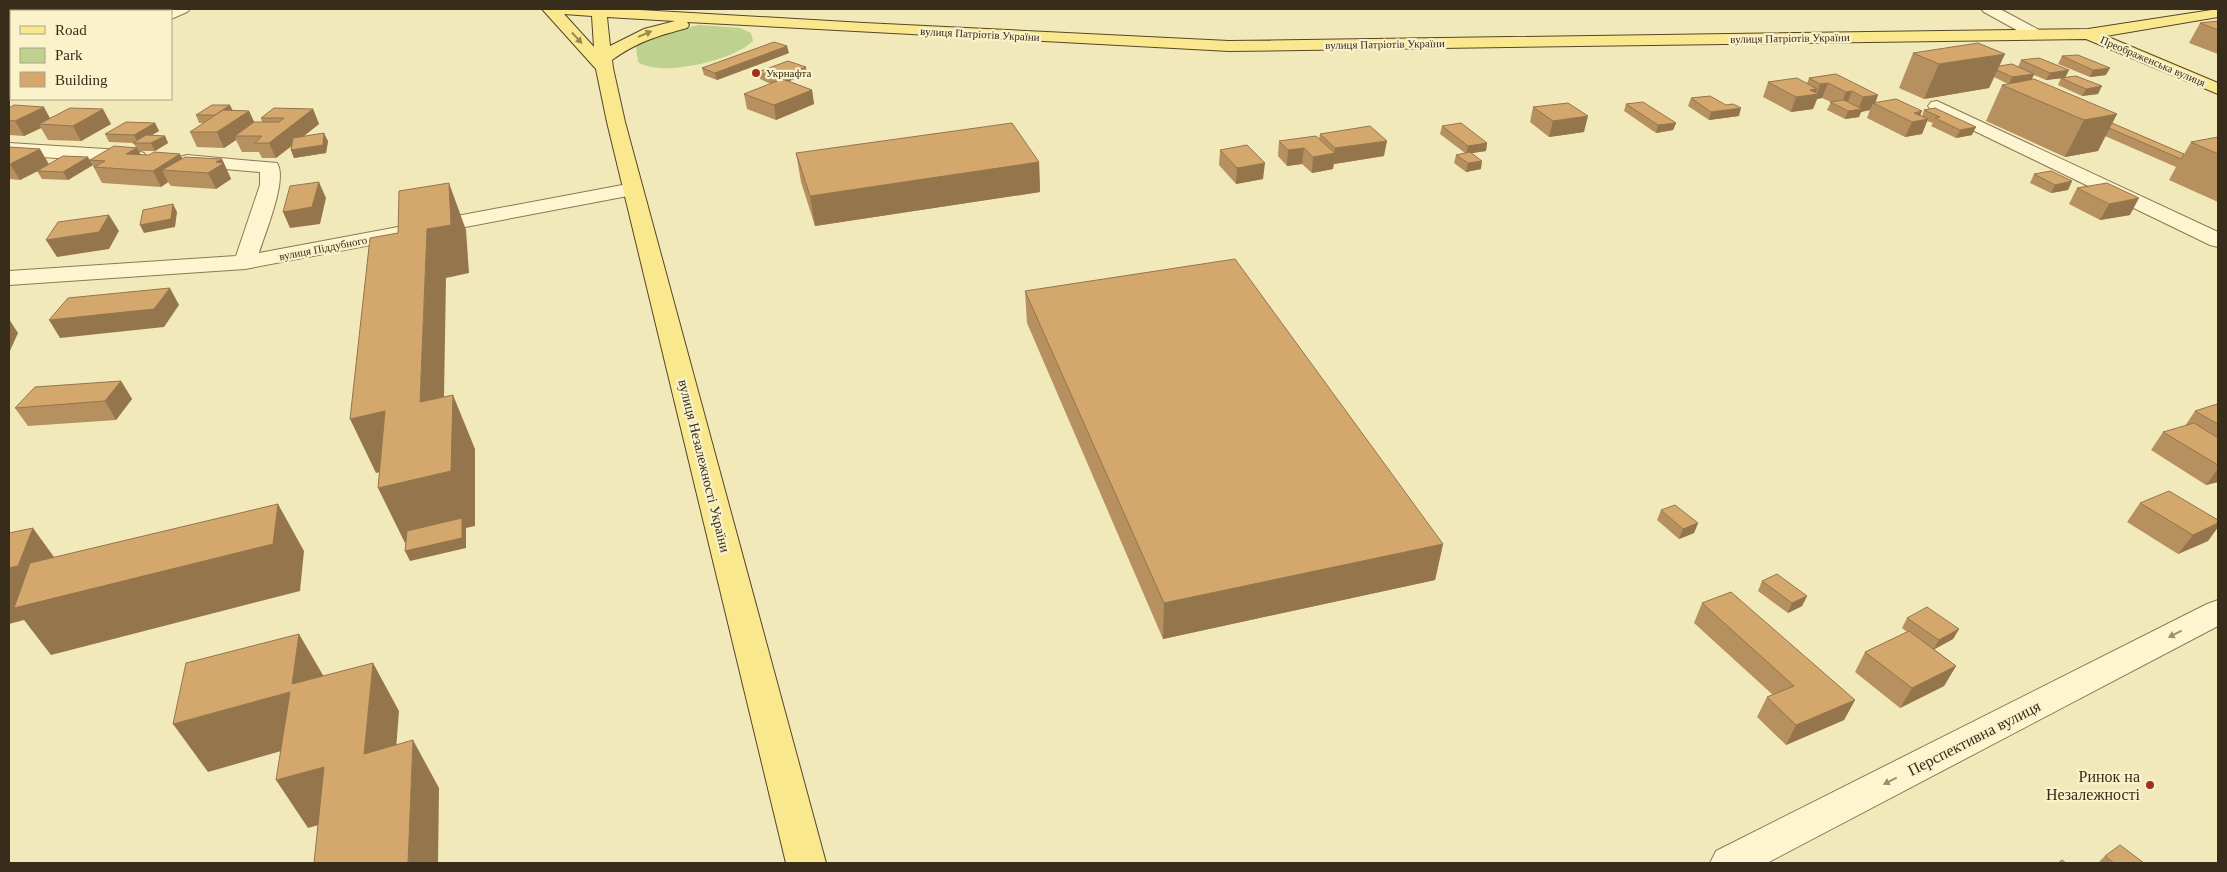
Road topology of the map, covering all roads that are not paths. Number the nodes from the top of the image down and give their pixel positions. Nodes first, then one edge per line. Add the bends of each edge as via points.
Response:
1 (550, 9) edge
2 (1990, 9) edge
3 (598, 10) edge
4 (2218, 12) edge
5 (729, 20) junction
6 (2088, 34) junction
7 (2037, 35) junction
8 (604, 63) junction
9 (2218, 89) edge
10 (1937, 106) dead end
11 (9, 149) edge
12 (633, 189) junction
13 (2218, 240) edge
14 (245, 262) junction
15 (9, 278) edge
16 (2218, 612) edge
17 (806, 863) edge
18 (1730, 863) edge

1 - 3 main road, вулиця Патріотів України
1 -> 8 main road, вулиця Незалежності України
2 - 7 street
3 - 5 main road, вулиця Патріотів України
3 - 8 main road, вулиця Незалежності України
4 - 6 main road, вулиця Патріотів України
5 - 7 main road, вулиця Патріотів України via 1230,46
8 -> 5 main road via 624,43 652,31 676,25
6 - 7 main road, вулиця Патріотів України
6 - 9 main road, Преображенська вулиця
8 - 12 main road, вулиця Незалежності України
10 - 13 street
11 - 14 street via 270,167 270,185
12 - 14 street, вулиця Піддубного
12 - 17 main road, вулиця Незалежності України
14 - 15 street, вулиця Піддубного
16 -> 18 street, Перспективна вулиця

